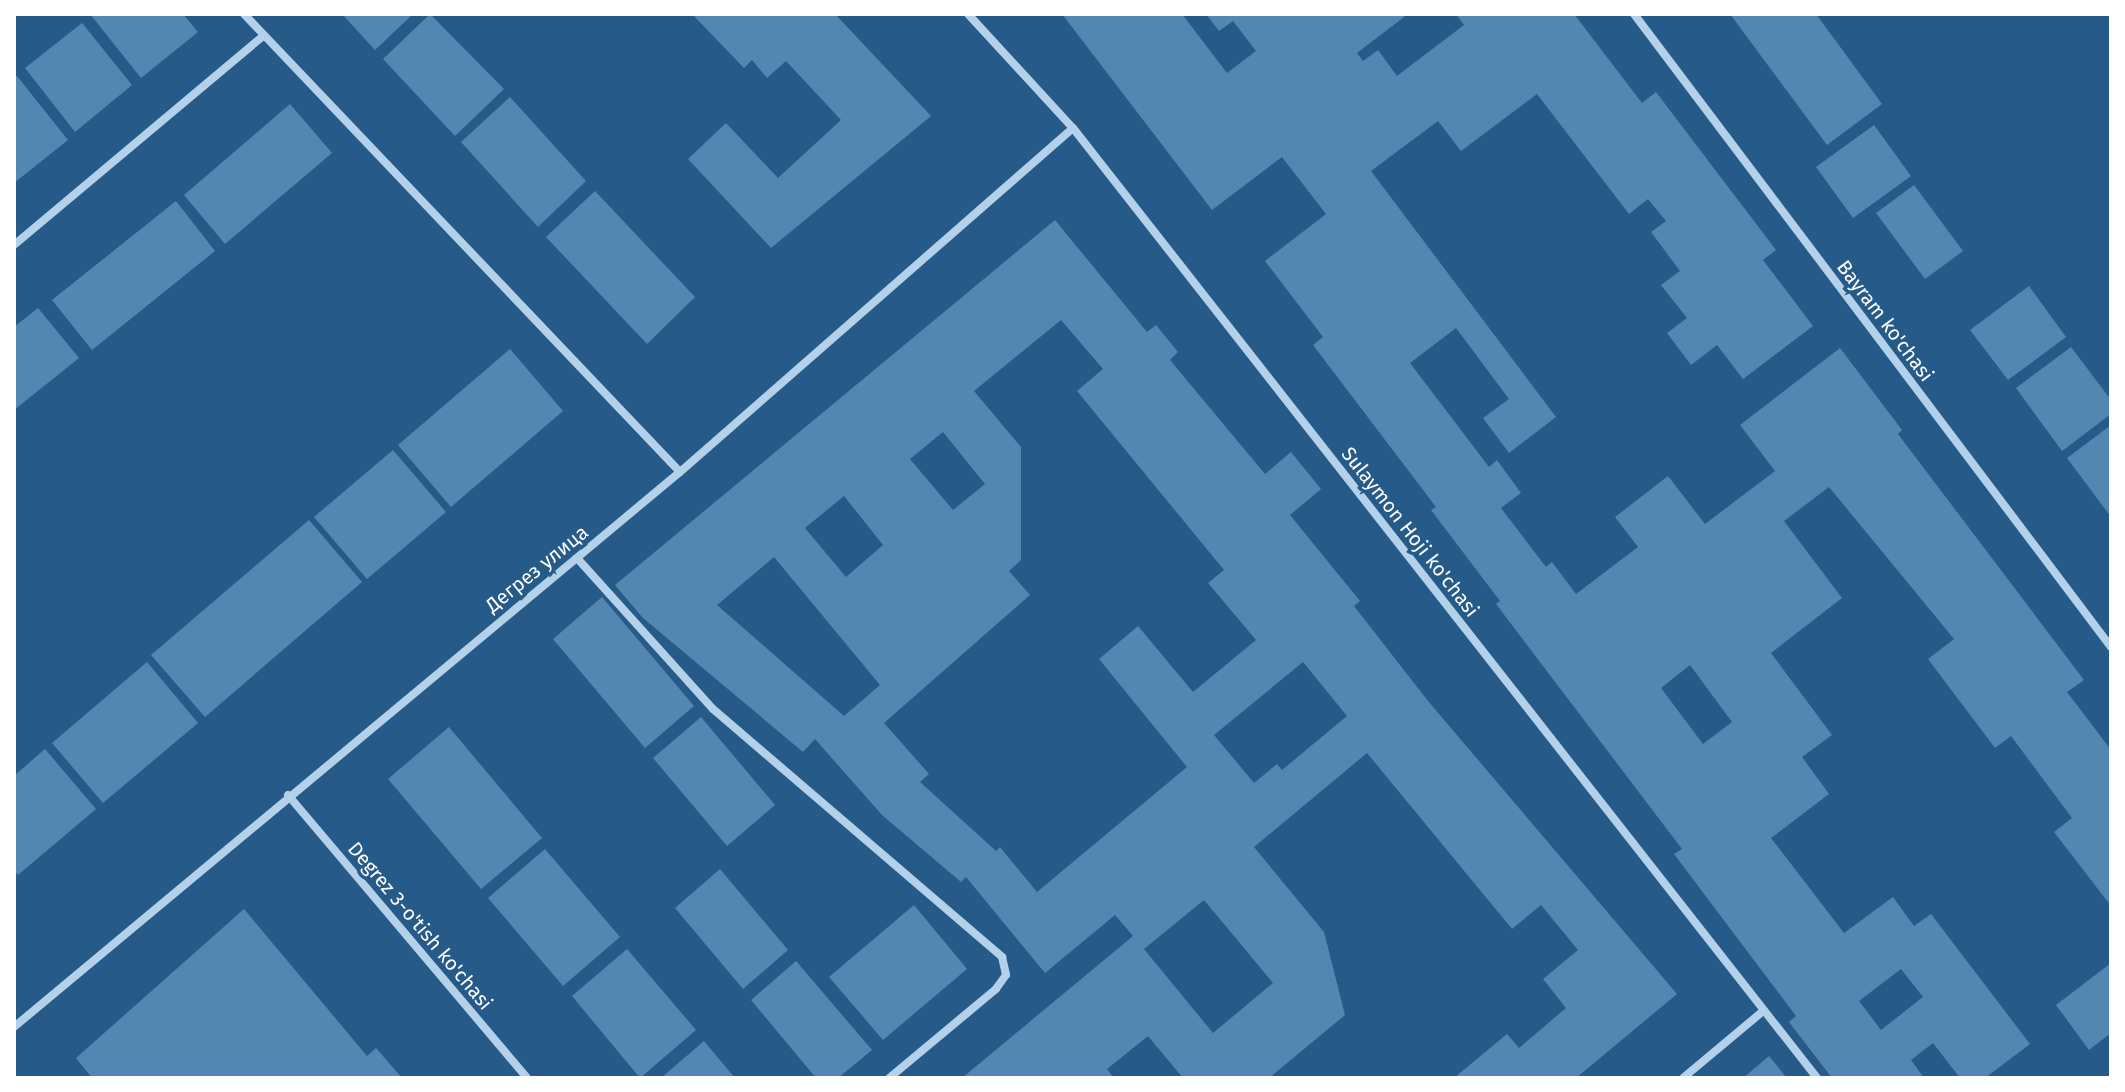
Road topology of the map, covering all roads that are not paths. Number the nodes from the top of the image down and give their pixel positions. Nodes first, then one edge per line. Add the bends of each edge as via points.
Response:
1 (244, 14) edge
2 (968, 14) edge
3 (1634, 14) edge
4 (264, 35) junction
5 (1073, 128) junction
6 (14, 245) edge
7 (680, 472) junction
8 (577, 558) junction
9 (2111, 647) edge
10 (288, 795) junction
11 (1763, 1011) junction
12 (14, 1027) edge
13 (527, 1078) edge
14 (889, 1078) edge
15 (1683, 1078) edge
16 (1817, 1078) edge

1 - 4 street
2 - 5 street, Sulaymon Hoji ko'chasi
3 - 9 street, Bayram ko'chasi
4 - 6 street
4 - 7 street
5 - 7 street, Дегрез улица
5 - 11 street, Sulaymon Hoji ko'chasi
7 - 8 street, Дегрез улица
8 - 10 street, Дегрез улица
8 - 14 street via 713,709 1002,957 1006,975 996,989
10 - 12 street, Дегрез улица
10 - 13 street, Degrez 3-o'tish ko'chasi
11 - 15 street
11 - 16 street, Sulaymon Hoji ko'chasi

